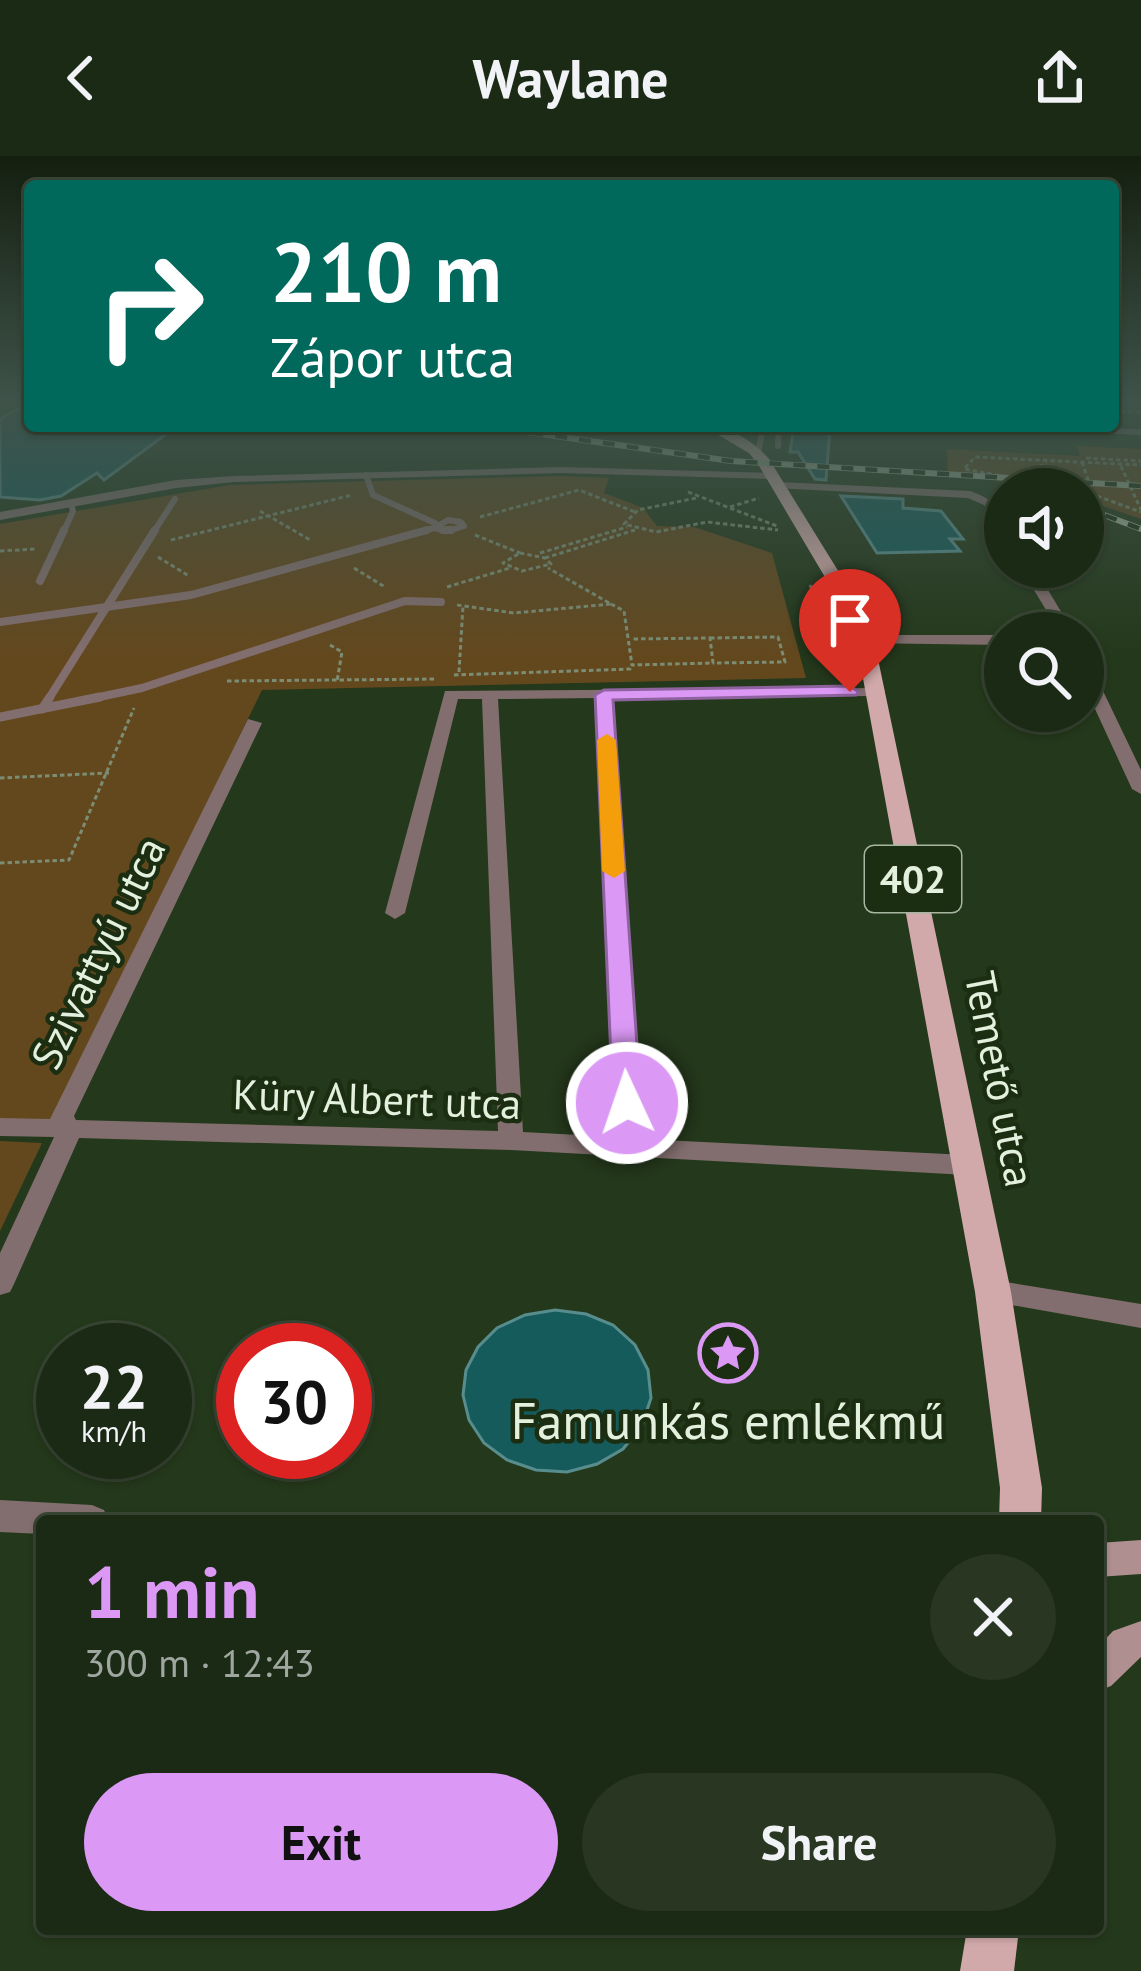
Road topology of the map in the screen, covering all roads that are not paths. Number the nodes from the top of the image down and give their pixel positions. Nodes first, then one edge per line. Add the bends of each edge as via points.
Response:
1 (167, 486) edge
2 (370, 486) edge
3 (779, 486) edge
4 (841, 486) edge
5 (175, 499) dead end
6 (984, 501) edge
7 (71, 503) junction
8 (0, 516) edge
9 (434, 525) junction
10 (461, 525) road end
11 (40, 581) dead end
12 (441, 602) road end
13 (104, 609) junction
14 (0, 622) edge
15 (865, 640) junction
16 (984, 640) edge
17 (863, 691) junction
18 (490, 695) junction
19 (604, 695) junction
20 (42, 709) junction
21 (1104, 711) edge
22 (0, 717) edge
23 (254, 722) dead end
24 (1141, 789) edge
25 (395, 913) dead end
26 (0, 1127) edge
27 (70, 1130) junction
28 (511, 1141) junction
29 (630, 1149) junction
30 (967, 1165) junction
31 (0, 1284) edge
32 (993, 1292) junction
33 (1141, 1316) edge
34 (1020, 1515) edge
35 (0, 1516) edge
36 (36, 1518) edge
37 (1141, 1557) edge
38 (1104, 1560) edge
39 (1141, 1639) edge
40 (1104, 1667) edge
41 (992, 1935) edge
42 (987, 1971) edge

1 - 7 street
2 - 9 lane
3 - 15 main road, Temető utca / 402
4 - 6 street
5 - 13 lane
7 - 8 street
7 - 11 lane
9 - 10 lane
9 - 13 lane via 212,589
12 - 20 lane via 395,604 142,688
13 - 14 lane
13 - 20 lane
15 - 16 street
15 - 17 main road, Temető utca / 402
17 - 19 street
17 - 30 main road, Temető utca / 402
18 - 19 street
18 - 25 street via 452,694
18 - 28 street
19 - 29 street
20 - 22 lane
21 - 24 street
23 - 27 street, Szivattyú utca via 62,1117
26 - 27 street, Küry Albert utca
27 - 28 street, Küry Albert utca
27 - 31 street, Szivattyú utca
28 - 29 street, Küry Albert utca
29 - 30 street, Küry Albert utca
30 - 32 main road, Temető utca / 402
32 - 33 street
32 - 34 main road, Temető utca / 402
35 - 36 street
37 - 38 street
39 - 40 street
41 - 42 main road

